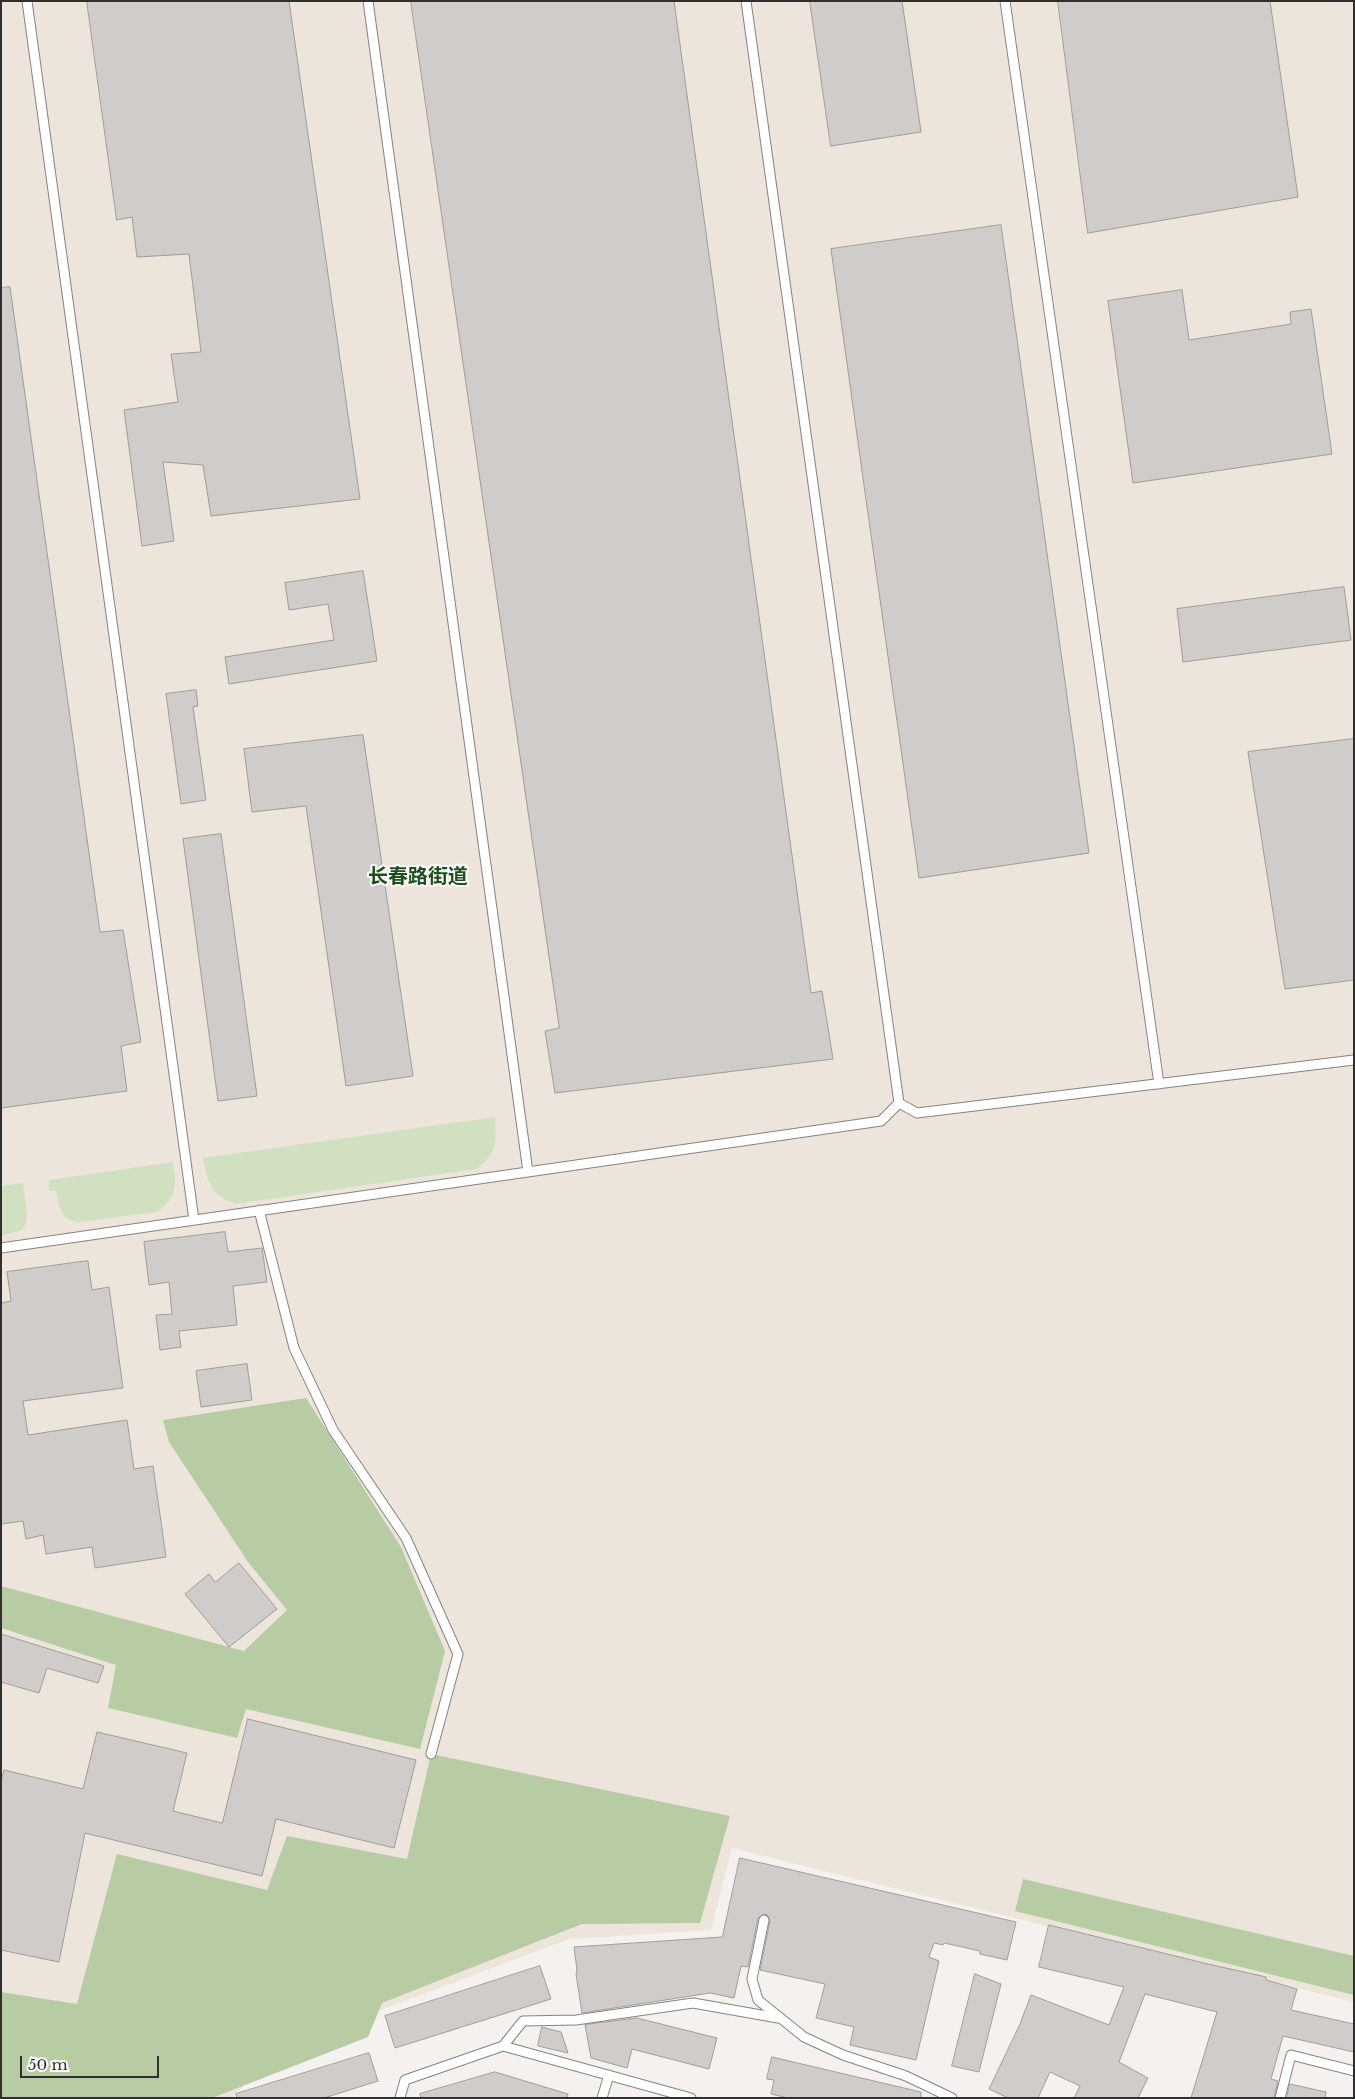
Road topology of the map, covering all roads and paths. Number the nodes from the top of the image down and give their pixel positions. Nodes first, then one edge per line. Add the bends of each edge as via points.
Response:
1 (27, 1) edge
2 (368, 1) edge
3 (746, 1) edge
4 (1005, 1) edge
5 (1354, 1060) edge
6 (1159, 1084) junction
7 (899, 1102) junction
8 (528, 1172) junction
9 (260, 1210) junction
10 (194, 1220) junction
11 (1, 1248) edge
12 (431, 1754) dead end
13 (764, 1920) dead end
14 (779, 2018) junction
15 (503, 2046) junction
16 (1354, 2071) edge
17 (609, 2075) junction
18 (400, 2098) edge
19 (602, 2098) edge
20 (691, 2098) edge
21 (952, 2098) edge
22 (1280, 2098) edge

1 - 10 lane
2 - 8 lane
3 - 7 lane
4 - 6 lane
5 - 6 lane
6 - 7 lane via 916,1113
7 - 8 lane via 881,1121
8 - 9 lane
9 - 10 lane
9 - 12 lane via 294,1348 333,1430 406,1538 458,1654
10 - 11 lane
13 - 14 lane via 752,1979 758,2000
14 - 15 lane via 692,2004 576,2020 523,2022
14 - 21 lane via 804,2037 844,2055 906,2076
15 - 17 lane
15 - 18 lane via 405,2080
16 - 22 lane via 1290,2056
17 - 19 lane
17 - 20 lane

